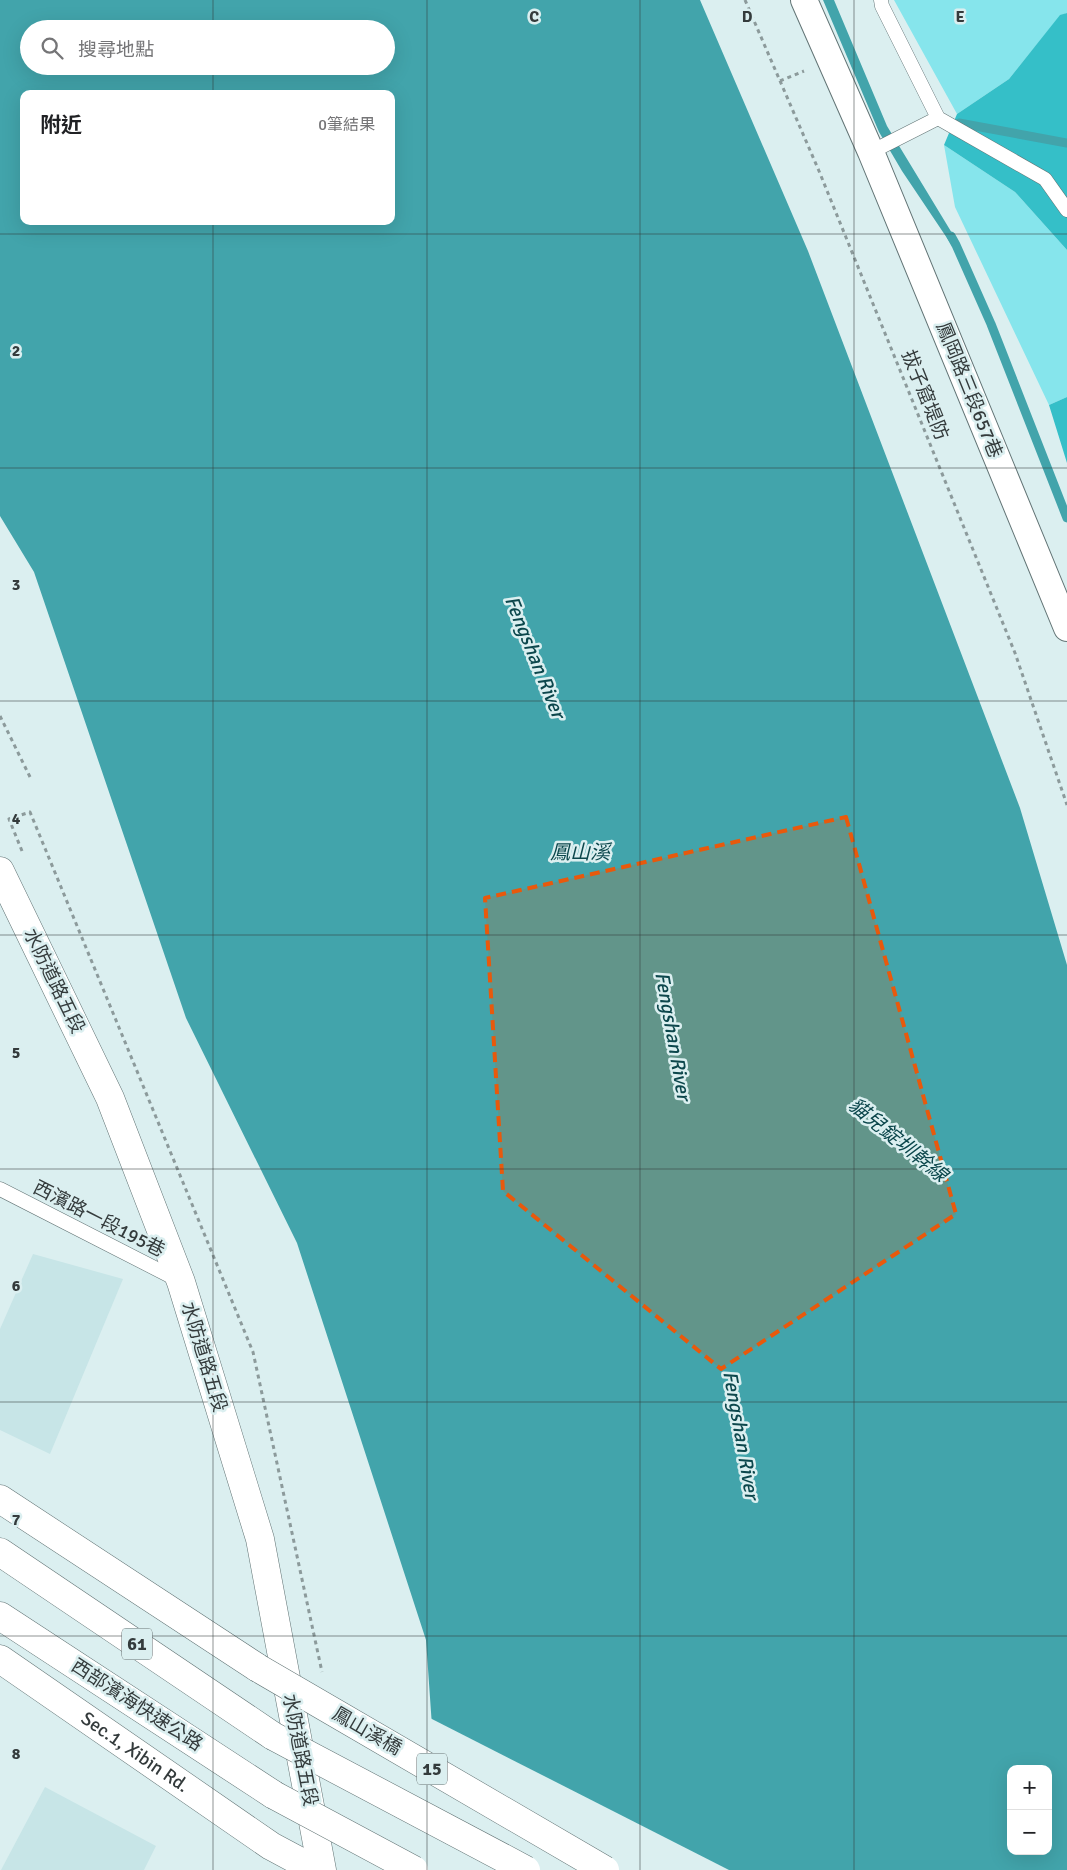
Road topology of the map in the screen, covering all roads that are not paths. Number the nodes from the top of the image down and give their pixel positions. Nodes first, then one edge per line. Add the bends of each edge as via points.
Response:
1 (804, 0) edge
2 (881, 0) edge
3 (938, 118) junction
4 (871, 152) junction
5 (1067, 210) edge
6 (1067, 628) edge
7 (0, 871) edge
8 (0, 1189) edge
9 (181, 1282) junction
10 (0, 1498) edge
11 (0, 1552) edge
12 (0, 1616) edge
13 (0, 1658) edge
14 (316, 1870) edge
15 (322, 1870) edge
16 (414, 1870) edge
17 (526, 1870) edge
18 (605, 1870) edge

1 - 4 street, 鳳岡路三段657巷
2 - 3 lane
3 - 4 lane
3 - 5 lane via 1045,179
4 - 6 street, 鳳岡路三段657巷
7 - 9 main road, 水防道路五段 via 110,1098
8 - 9 lane, 西濱路一段195巷
9 - 15 main road, 水防道路五段 via 260,1539
10 - 18 main road, 鳳山溪橋 / 15, bridge via 258,1668
11 - 17 main road, 61, bridge via 274,1736
12 - 16 main road, 西部濱海快速公路, bridge via 274,1795
13 - 14 main road, Sec.1, Xibin Rd. via 270,1846

